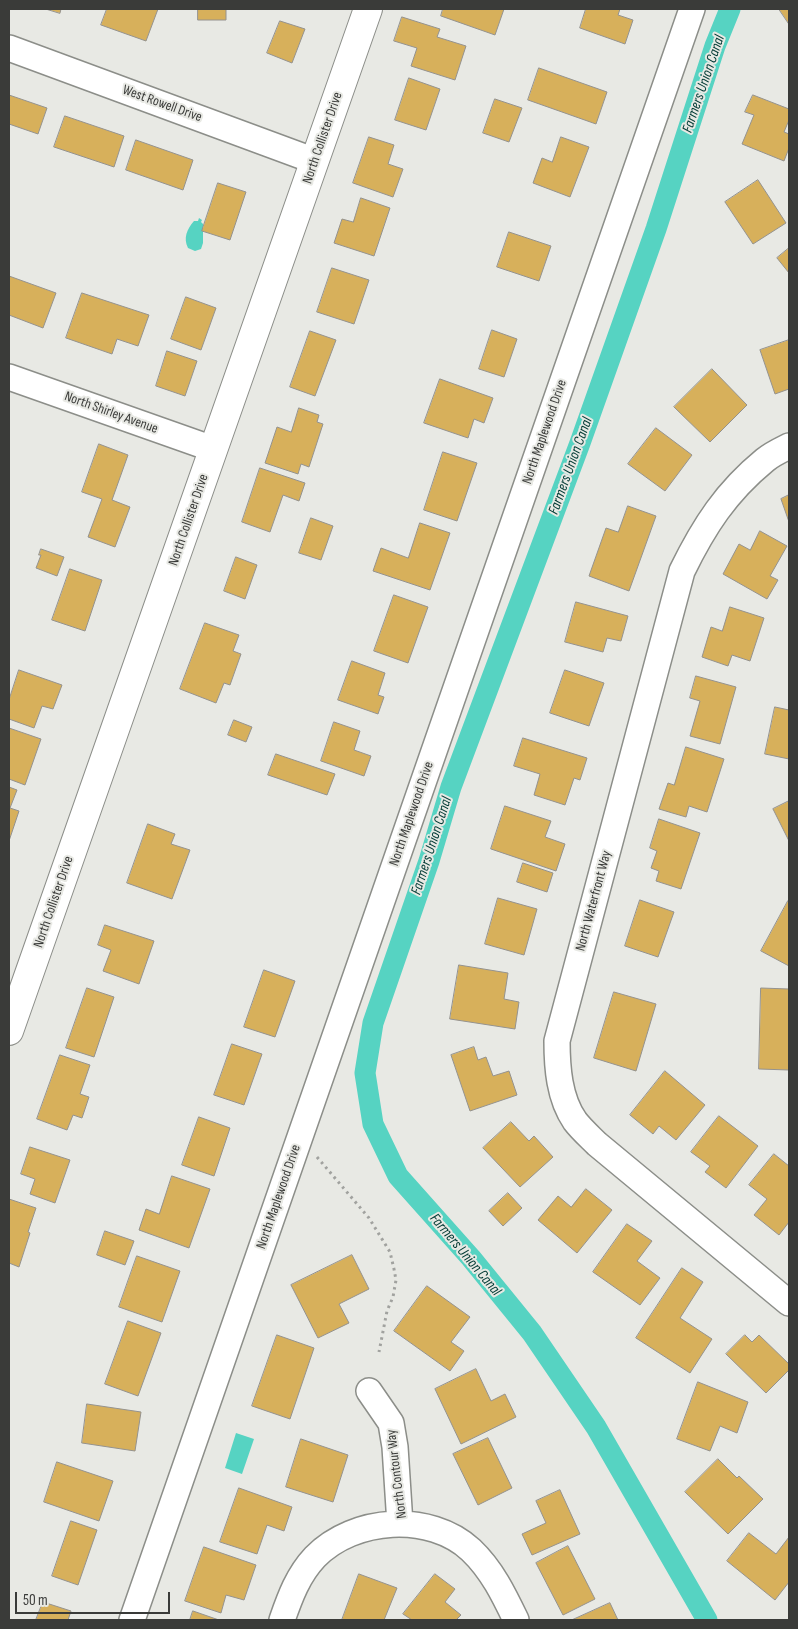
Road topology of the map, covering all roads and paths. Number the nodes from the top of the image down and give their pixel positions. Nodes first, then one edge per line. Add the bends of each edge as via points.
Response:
1 (368, 9) edge
2 (692, 9) edge
3 (9, 48) edge
4 (315, 161) junction
5 (9, 377) edge
6 (789, 446) edge
7 (213, 449) junction
8 (9, 1031) edge
9 (311, 1152) dead end
10 (789, 1303) edge
11 (379, 1352) dead end
12 (370, 1391) dead end
13 (400, 1524) junction
14 (132, 1620) edge
15 (282, 1620) edge
16 (516, 1620) edge

1 - 4 street, North Collister Drive
2 - 14 street, North Maplewood Drive
3 - 4 street, West Rowell Drive
4 - 7 street, North Collister Drive
5 - 7 street, North Shirley Avenue
6 - 10 street, North Waterfront Way via 766,458 727,496 700,535 682,571 557,1041 557,1066 562,1090 575,1120 597,1144
7 - 8 street, North Collister Drive
9 - 11 path via 369,1218 390,1252 396,1280
12 - 13 street, North Contour Way via 391,1423 396,1447
13 - 15 street via 355,1530 334,1541 300,1576
13 - 16 street, North Contour Way via 427,1526 450,1535 470,1549 487,1566

